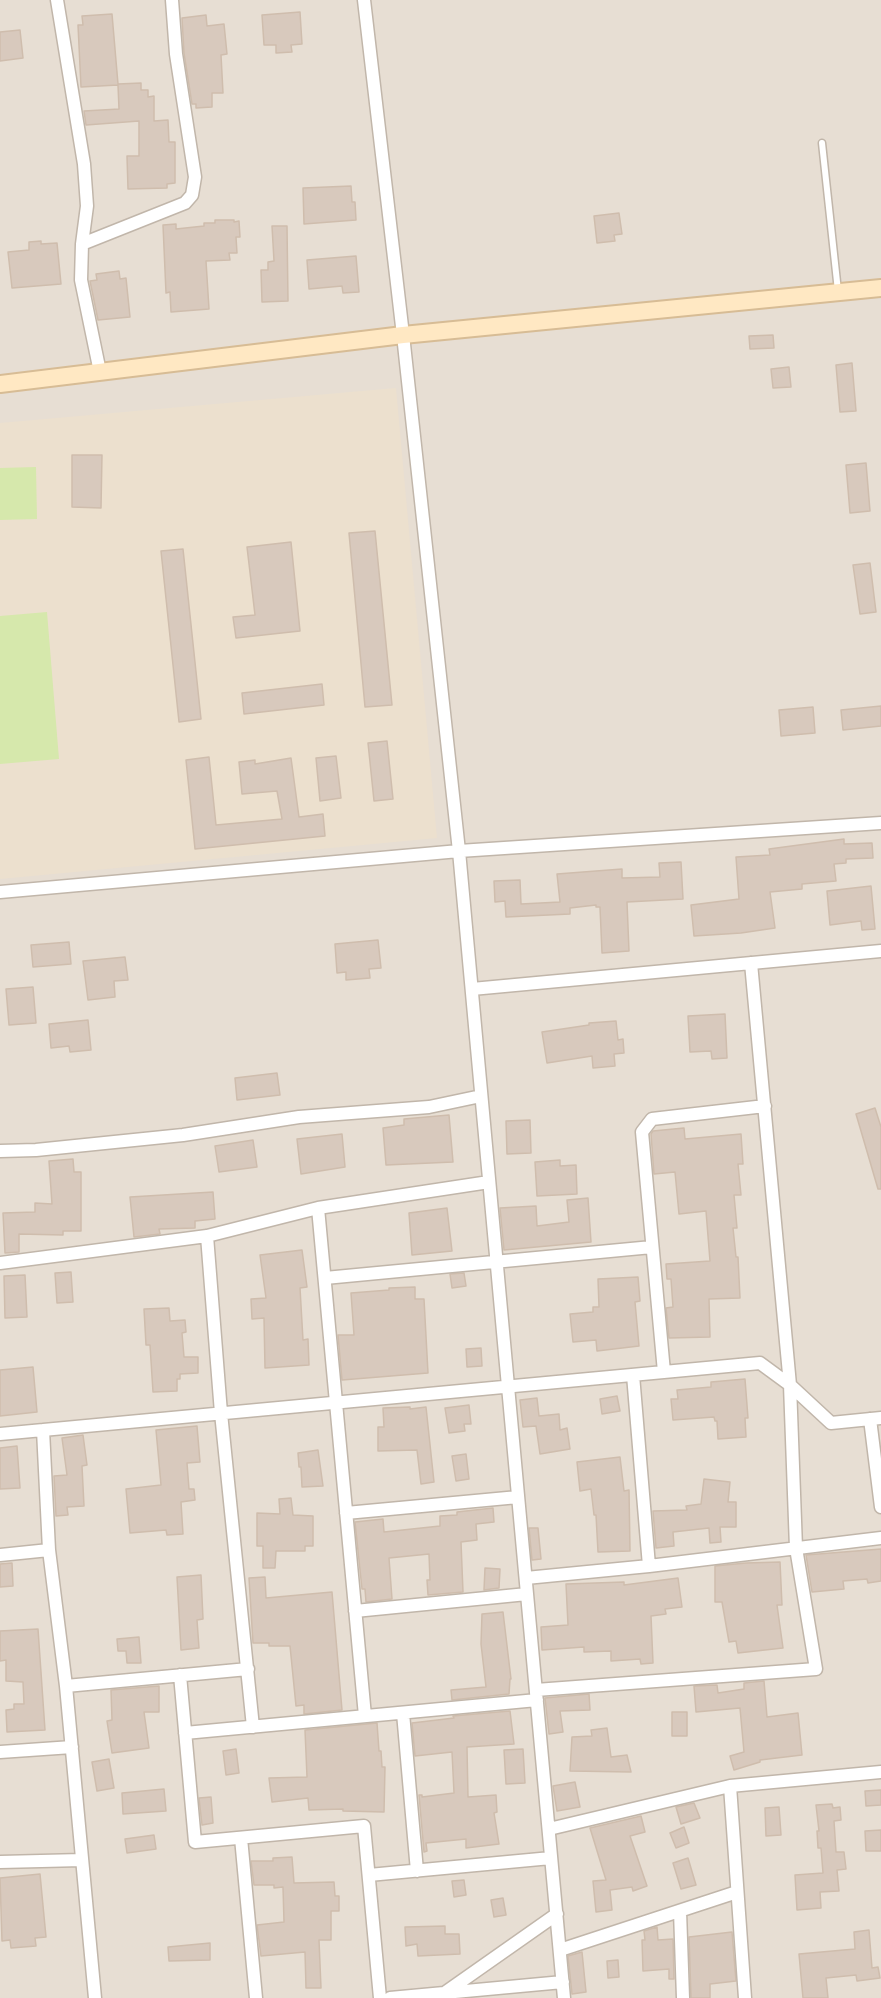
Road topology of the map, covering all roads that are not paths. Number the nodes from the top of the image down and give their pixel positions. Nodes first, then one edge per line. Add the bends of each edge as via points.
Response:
1 (57, 0) edge
2 (172, 0) edge
3 (364, 0) edge
4 (822, 143) dead end
5 (82, 244) junction
6 (881, 288) edge
7 (838, 291) junction
8 (403, 335) junction
9 (100, 372) junction
10 (0, 384) edge
11 (881, 823) edge
12 (459, 850) junction
13 (0, 892) edge
14 (881, 951) edge
15 (751, 963) junction
16 (472, 989) junction
17 (481, 1096) junction
18 (765, 1106) junction
19 (0, 1151) edge
20 (489, 1182) junction
21 (318, 1209) junction
22 (207, 1236) junction
23 (652, 1247) junction
24 (497, 1262) junction
25 (0, 1263) edge
26 (325, 1278) junction
27 (664, 1372) junction
28 (633, 1374) junction
29 (790, 1385) junction
30 (508, 1386) junction
31 (336, 1402) junction
32 (221, 1413) junction
33 (875, 1418) edge
34 (43, 1430) junction
35 (0, 1434) edge
36 (518, 1497) junction
37 (881, 1507) edge
38 (346, 1513) junction
39 (881, 1538) edge
40 (796, 1548) junction
41 (49, 1550) junction
42 (0, 1555) edge
43 (649, 1566) junction
44 (526, 1578) junction
45 (527, 1594) junction
46 (356, 1611) junction
47 (248, 1669) junction
48 (180, 1675) junction
49 (66, 1686) junction
50 (537, 1695) junction
51 (403, 1713) junction
52 (365, 1716) junction
53 (253, 1727) junction
54 (185, 1733) junction
55 (72, 1747) junction
56 (0, 1752) edge
57 (881, 1772) edge
58 (730, 1786) junction
59 (549, 1829) junction
60 (241, 1838) junction
61 (552, 1858) junction
62 (82, 1860) junction
63 (0, 1862) edge
64 (417, 1870) junction
65 (369, 1875) junction
66 (737, 1892) junction
67 (680, 1911) junction
68 (557, 1914) junction
69 (560, 1950) junction
70 (563, 1982) junction
71 (444, 1996) edge
72 (95, 1998) edge
73 (255, 1998) edge
74 (380, 1998) edge
75 (390, 1998) edge
76 (564, 1998) edge
77 (683, 1998) edge
78 (745, 1998) edge

1 - 5 street via 84,164 87,206
2 - 5 street via 195,177 192,195 185,203
3 - 8 street
4 - 7 lane
5 - 9 street via 81,280
6 - 7 main road
7 - 8 main road
8 - 9 main road
8 - 12 street
9 - 10 main road
11 - 12 street
12 - 13 street
12 - 16 street
14 - 15 street
15 - 16 street
15 - 18 street
16 - 17 street
17 - 19 street via 429,1107 299,1117 183,1135
17 - 20 street
18 - 23 street via 652,1119 646,1124 642,1132
18 - 29 street
20 - 21 street
20 - 24 street
21 - 22 street
21 - 26 street
22 - 25 street
22 - 32 street
23 - 24 street
23 - 27 street
24 - 26 street
24 - 30 street
26 - 31 street
27 - 28 street
27 - 29 street via 760,1362
28 - 30 street
28 - 43 street
29 - 33 street via 831,1423
29 - 40 street
30 - 31 street
30 - 36 street
31 - 32 street
31 - 38 street
32 - 34 street
32 - 47 street
33 - 37 street
34 - 35 street
34 - 41 street
36 - 38 street
36 - 44 street
38 - 46 street
39 - 40 street
40 - 43 street
40 - 50 street via 816,1669
41 - 42 street
41 - 49 street
43 - 44 street
44 - 45 street
45 - 46 street
45 - 50 street
46 - 52 street
47 - 48 street
47 - 53 street
48 - 49 street
48 - 54 street
49 - 55 street
50 - 51 street
50 - 59 street
51 - 52 street
51 - 64 street
52 - 53 street
53 - 54 street
54 - 60 street via 195,1842
55 - 56 street
55 - 62 street
57 - 58 street
58 - 59 street
58 - 66 street
59 - 61 street
60 - 65 street via 364,1826
60 - 73 street
61 - 64 street
61 - 68 street
62 - 63 street
62 - 72 street
64 - 65 street
65 - 74 street
66 - 67 street
66 - 78 street
67 - 69 street
67 - 77 street
68 - 69 street
68 - 71 street
69 - 70 street
70 - 71 street
70 - 76 street
71 - 75 street

